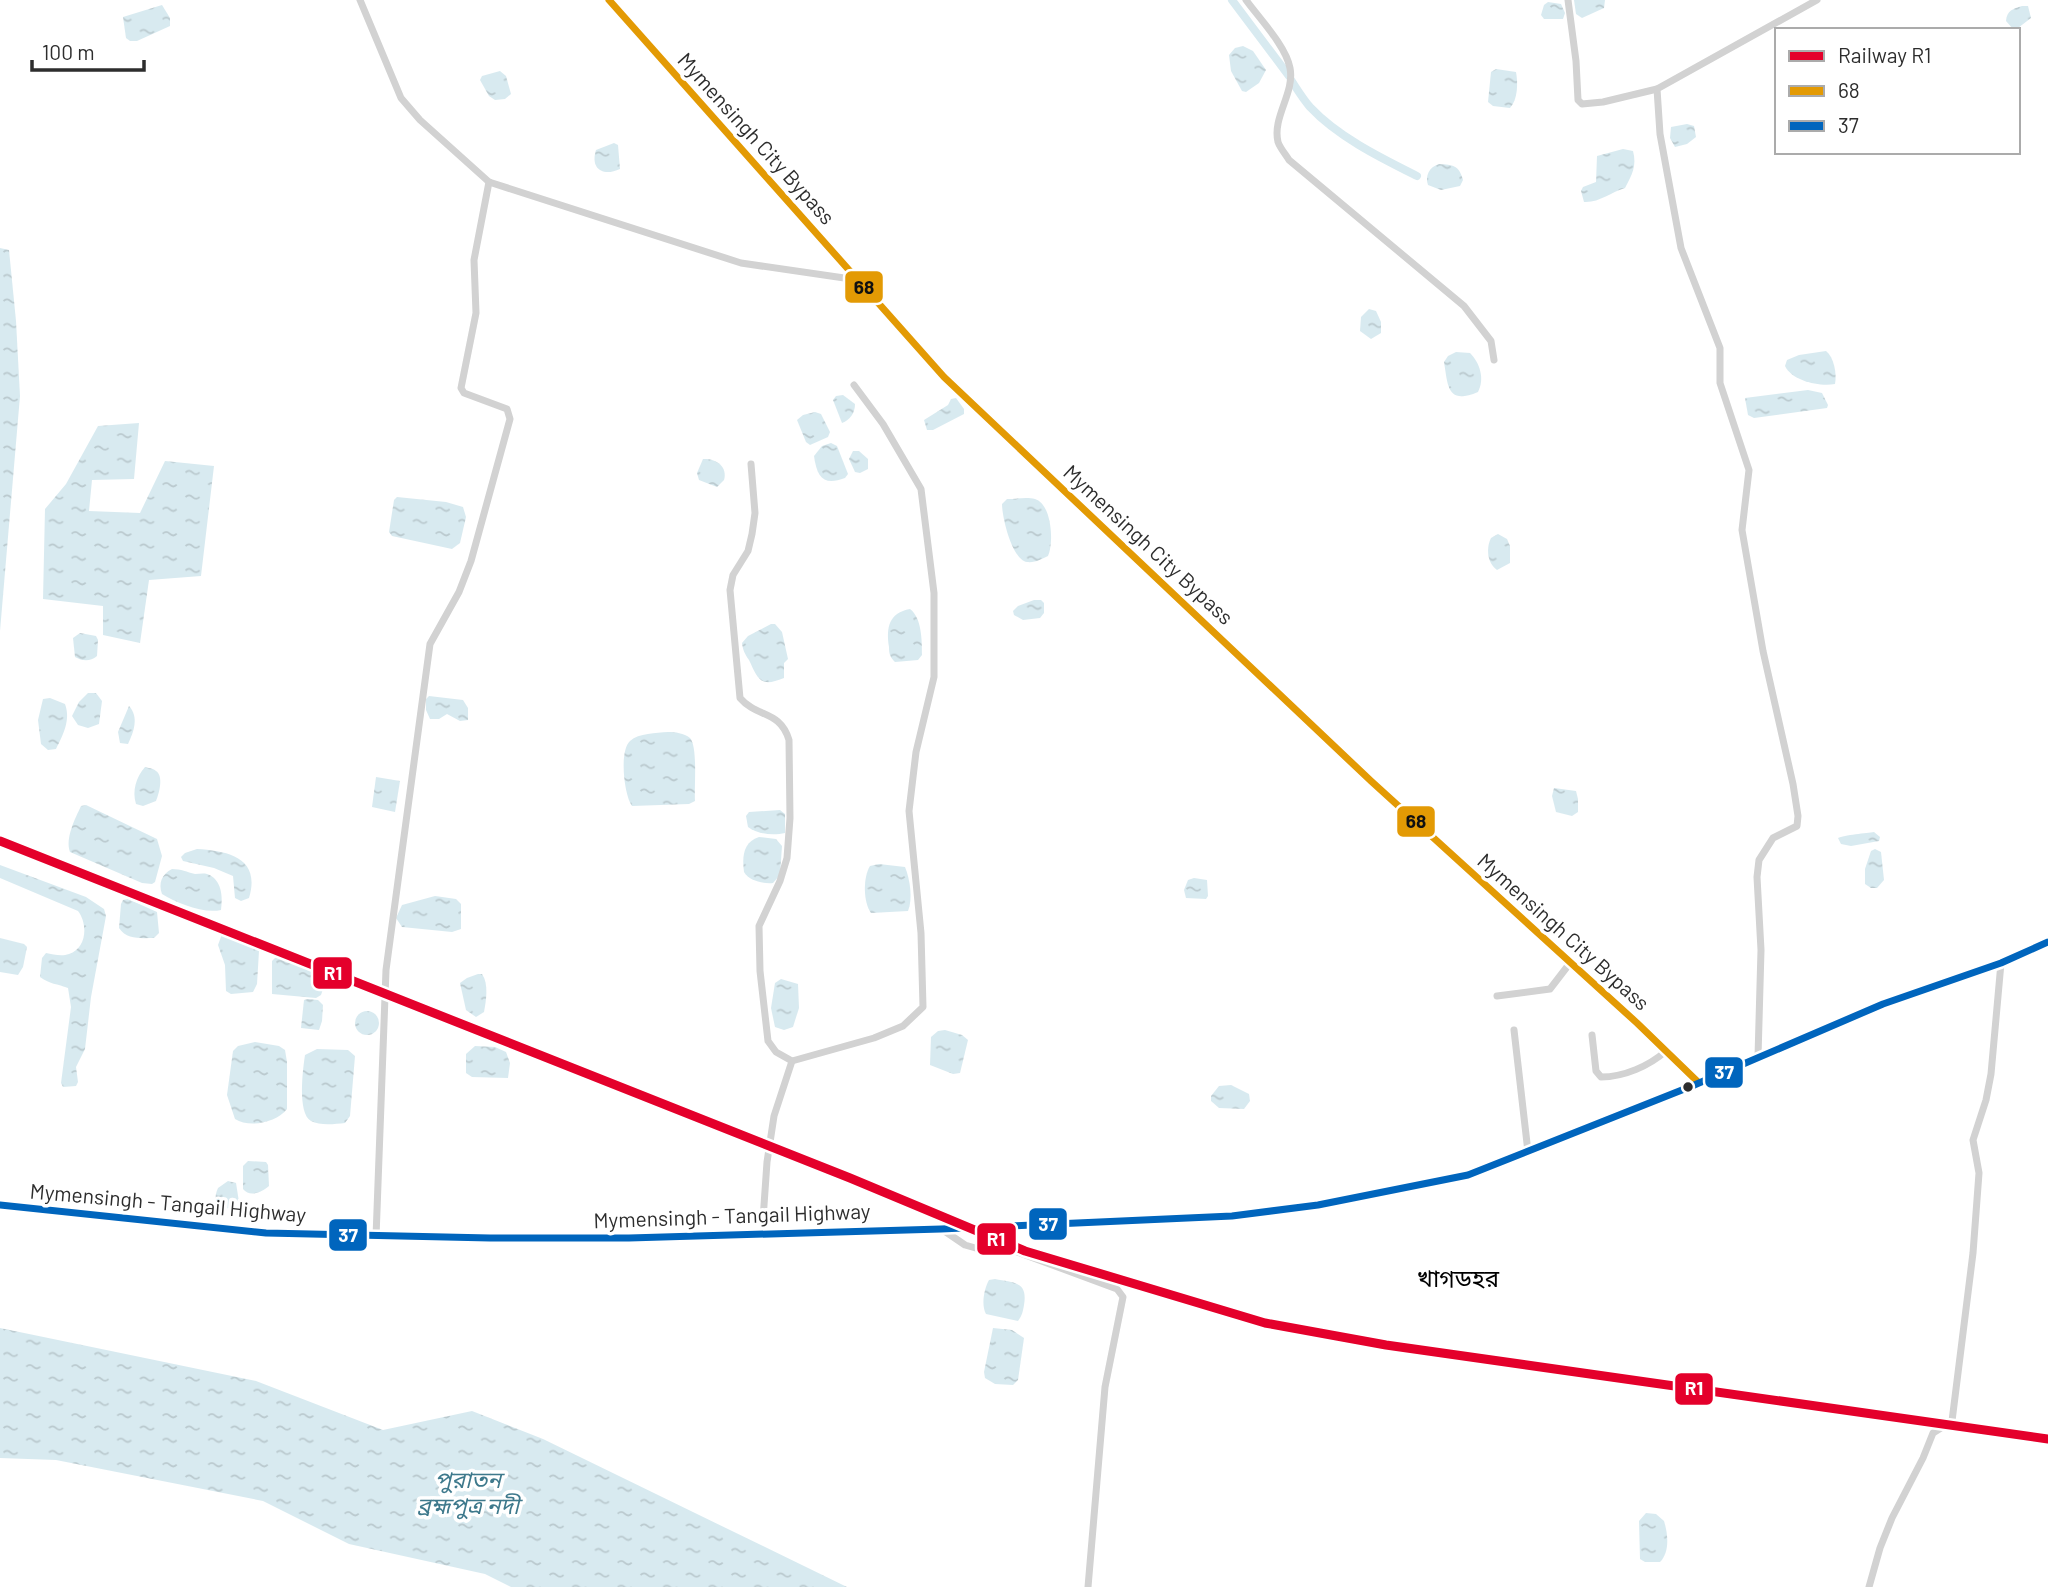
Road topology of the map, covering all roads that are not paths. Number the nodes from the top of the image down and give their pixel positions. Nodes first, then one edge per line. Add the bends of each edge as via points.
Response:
1 (360, 0) edge
2 (609, 0) edge
3 (1246, 0) edge
4 (1567, 0) edge
5 (1817, 0) edge
6 (1657, 89) junction
7 (489, 182) junction
8 (858, 280) junction
9 (1493, 360) dead end
10 (854, 385) dead end
11 (751, 464) dead end
12 (2048, 942) edge
13 (2001, 962) junction
14 (1570, 963) junction
15 (1497, 996) dead end
16 (1514, 1030) dead end
17 (1592, 1035) dead end
18 (1666, 1051) junction
19 (1758, 1057) junction
20 (792, 1060) junction
21 (1698, 1082) junction
22 (1528, 1152) junction
23 (0, 1205) edge
24 (941, 1229) junction
25 (762, 1234) junction
26 (376, 1237) junction
27 (1088, 1587) edge
28 (1869, 1587) edge

1 - 7 street via 401,98
2 - 8 highway, Mymensingh City Bypass
3 - 9 street via 1289,64 1289,88 1278,126 1278,143 1289,160 1464,306 1491,341
4 - 6 street via 1582,104
5 - 6 street
6 - 19 street via 1660,134 1681,248 1720,348 1720,383 1749,470 1742,530 1798,816 1797,825 1773,838 1759,860
7 - 8 street via 741,263
7 - 26 street via 474,260 476,313 461,388 507,409 510,418 471,561 430,644 386,970
8 - 14 highway, Mymensingh City Bypass via 944,377
10 - 20 street via 921,489 934,593 934,677 916,752 909,811 923,1007 902,1026 874,1038
11 - 20 street via 755,513 748,551 733,575 731,613 740,698 748,708 774,717 786,728 789,740 788,858 759,926 768,1041 776,1052
12 - 13 highway, Mymensingh - Tangail Highway
13 - 19 highway, Mymensingh - Tangail Highway via 1883,1004
13 - 28 street via 1991,1074 1973,1140 1979,1173 1952,1421 1933,1433 1892,1518
14 - 15 street via 1550,989
14 - 18 highway, Mymensingh City Bypass
16 - 22 street
17 - 18 street via 1596,1071 1601,1077 1651,1063
18 - 21 highway, Mymensingh City Bypass
19 - 21 highway, Mymensingh - Tangail Highway
20 - 25 street via 774,1116
21 - 22 highway, Mymensingh - Tangail Highway
22 - 24 highway, Mymensingh - Tangail Highway via 1468,1175 1318,1205 1244,1214
23 - 26 highway, Mymensingh - Tangail Highway via 266,1233
24 - 25 highway, Mymensingh - Tangail Highway
24 - 27 street via 965,1245 1012,1250 1117,1289 1123,1297 1105,1387
25 - 26 highway, Mymensingh - Tangail Highway

